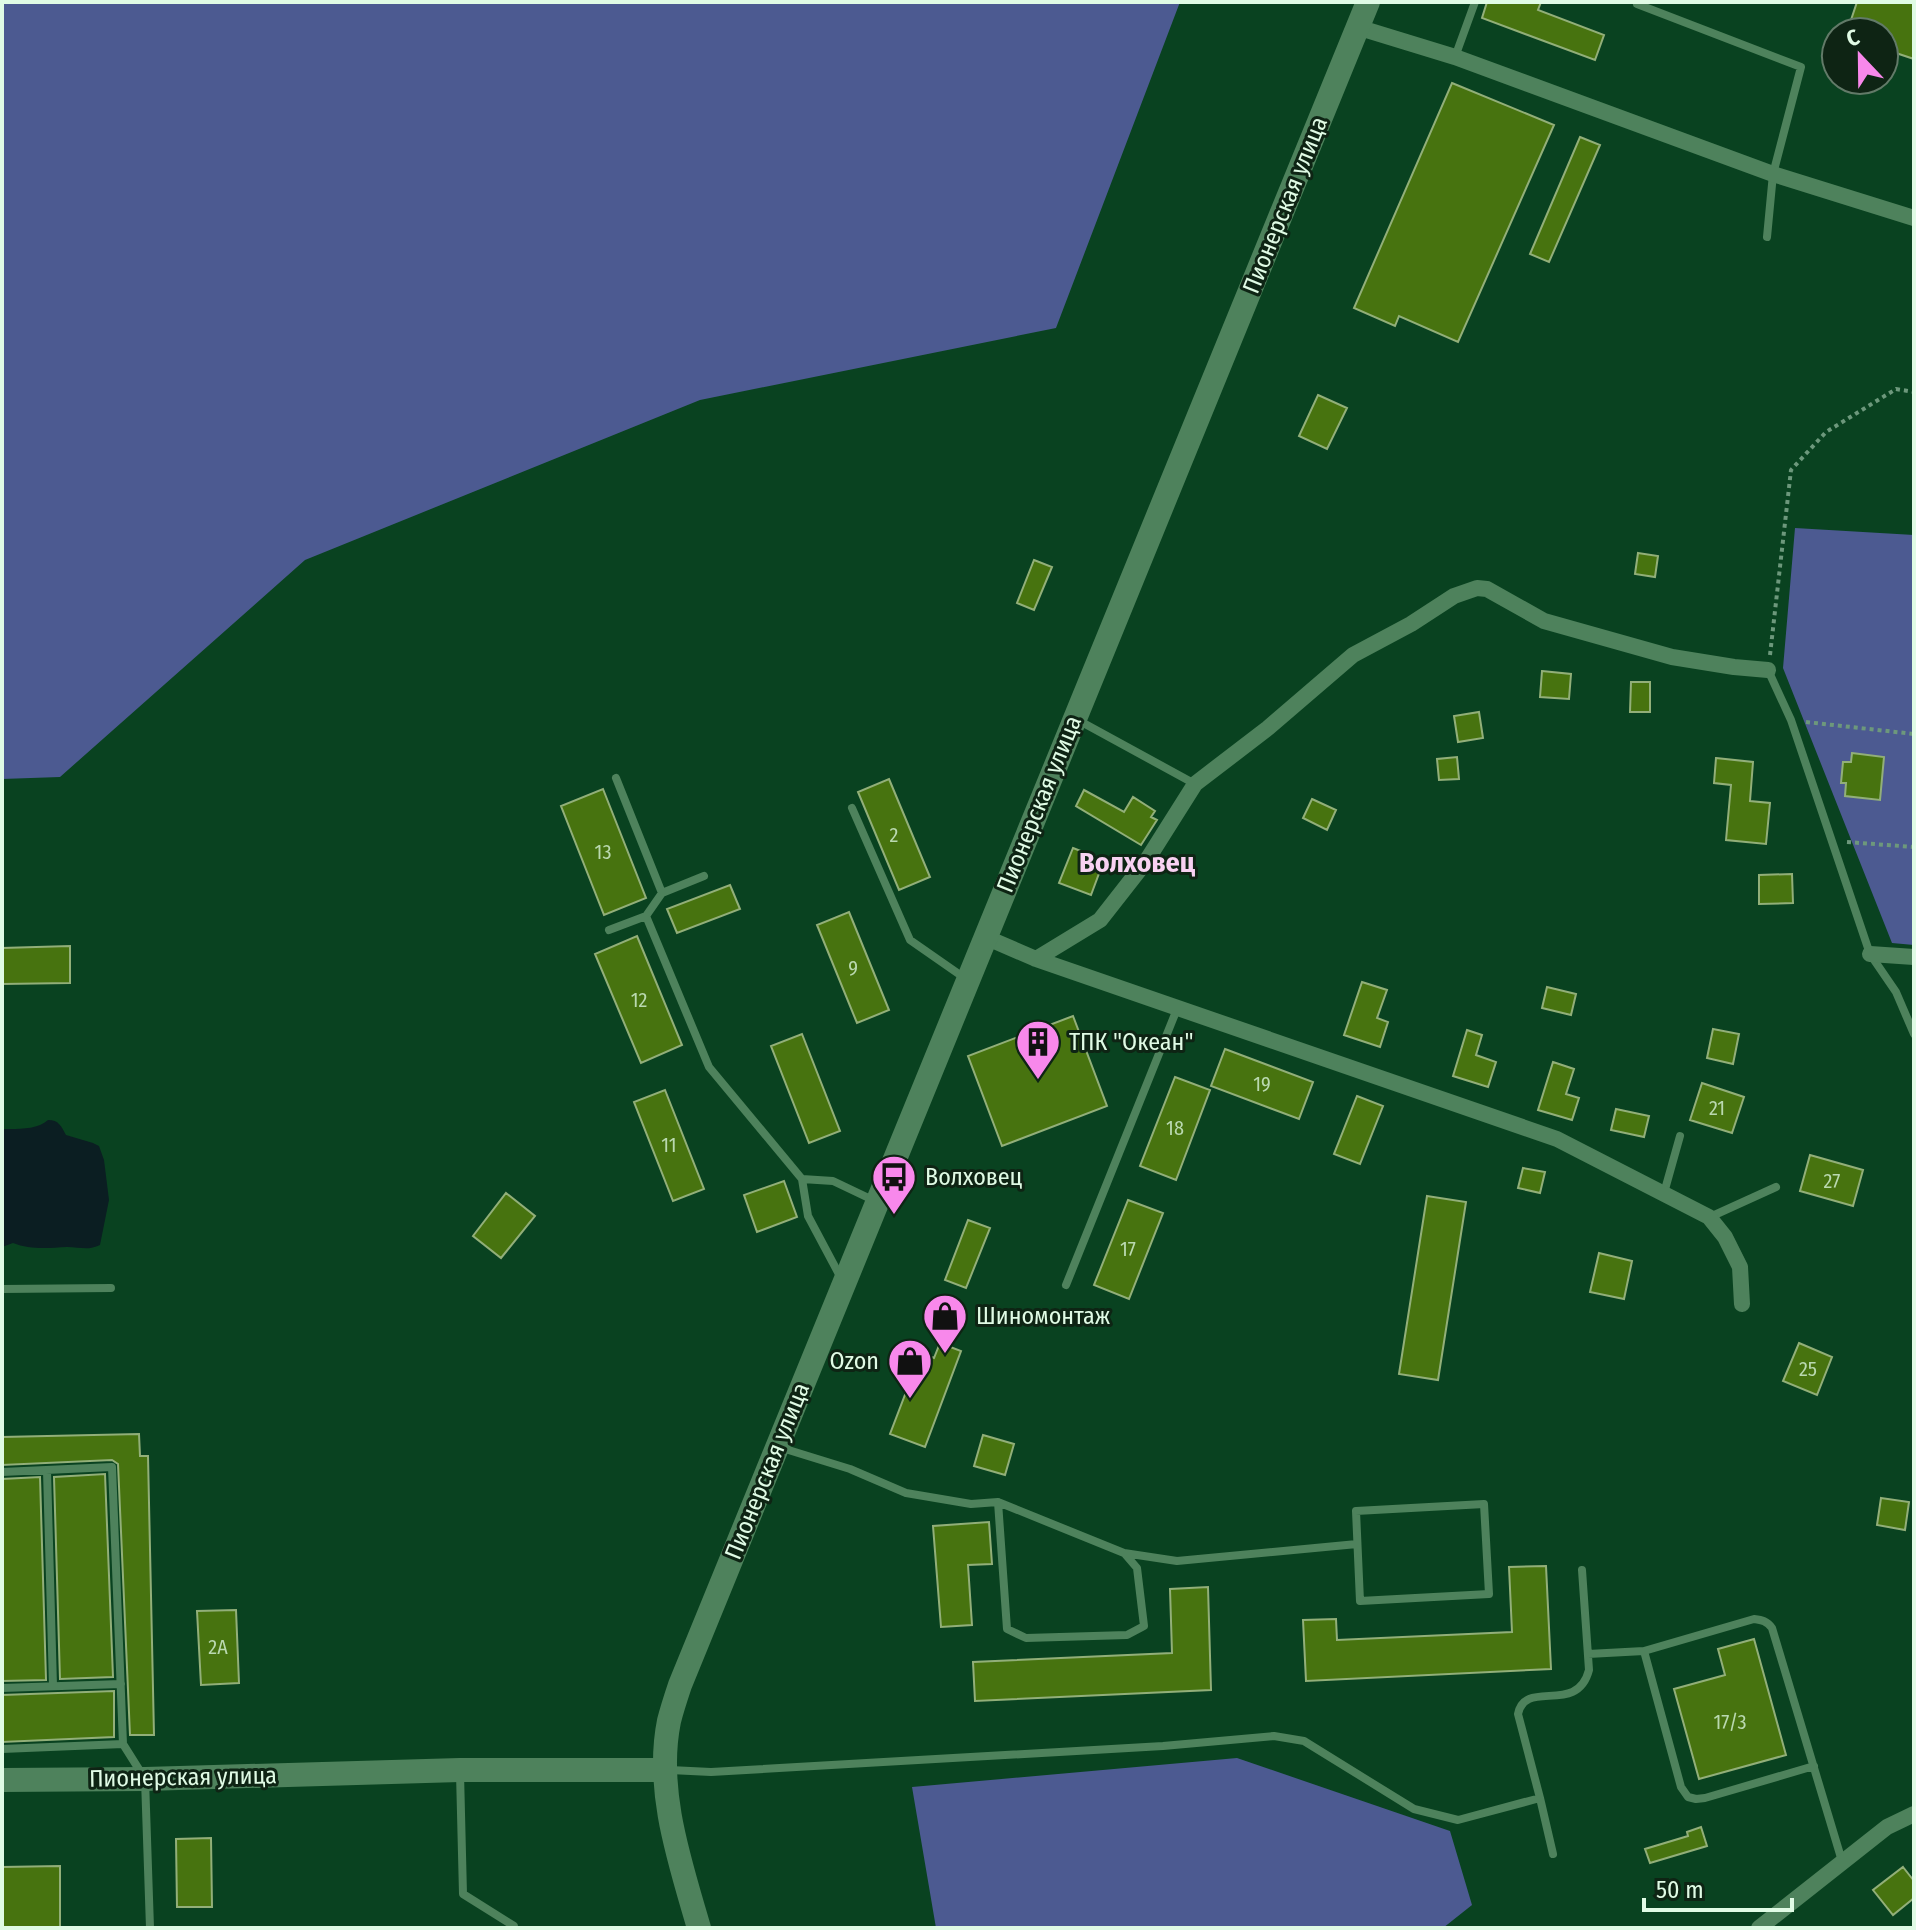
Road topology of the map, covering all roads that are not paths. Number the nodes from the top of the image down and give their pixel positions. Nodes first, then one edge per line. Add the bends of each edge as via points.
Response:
1 (1368, 2) edge
2 (1475, 2) edge
3 (1637, 4) edge
4 (1357, 27) junction
5 (1455, 57) junction
6 (1773, 174) junction
7 (1914, 218) edge
8 (1767, 237) dead end
9 (1768, 670) joint
10 (1075, 719) junction
11 (616, 778) dead end
12 (1195, 784) junction
13 (852, 808) dead end
14 (704, 876) dead end
15 (662, 893) junction
16 (646, 916) junction
17 (609, 930) dead end
18 (985, 937) junction
19 (1870, 954) junction
20 (1914, 957) edge
21 (1036, 959) junction
22 (967, 979) junction
23 (1177, 1009) junction
24 (1914, 1034) edge
25 (1680, 1136) dead end
26 (802, 1179) junction
27 (1776, 1187) dead end
28 (1664, 1193) junction
29 (876, 1202) junction
30 (1709, 1217) junction
31 (843, 1283) junction
32 (1066, 1285) dead end
33 (111, 1288) dead end
34 (2, 1289) edge
35 (1742, 1304) dead end
36 (777, 1448) junction
37 (47, 1471) junction
38 (2, 1472) edge
39 (998, 1502) junction
40 (1357, 1544) junction
41 (1124, 1553) junction
42 (1582, 1570) dead end
43 (1644, 1651) junction
44 (1588, 1654) junction
45 (121, 1684) junction
46 (53, 1686) junction
47 (2, 1688) edge
48 (123, 1744) junction
49 (2, 1749) edge
50 (1814, 1766) junction
51 (460, 1770) junction
52 (665, 1770) junction
53 (145, 1779) junction
54 (2, 1780) edge
55 (1540, 1798) junction
56 (1914, 1814) edge
57 (1553, 1854) dead end
58 (1842, 1862) junction
59 (150, 1928) edge
60 (514, 1928) edge
61 (699, 1928) edge
62 (1759, 1928) edge

1 - 4 street, Пионерская улица
2 - 5 lane
3 - 6 lane via 1801,67
4 - 5 street
4 - 10 street, Пионерская улица
5 - 6 street
6 - 7 street
6 - 8 lane
9 - 12 street via 1672,657 1544,621 1487,589 1466,590 1353,655
9 - 19 lane via 1791,720
10 - 12 lane
10 - 18 street, Пионерская улица
11 - 15 lane
12 - 21 street via 1147,860 1100,920
13 - 22 lane via 910,940
14 - 15 lane
15 - 16 lane
16 - 17 lane
16 - 26 lane via 709,1067
18 - 21 street
18 - 22 street, Пионерская улица
19 - 20 street
19 - 24 lane via 1896,992
21 - 23 street
22 - 29 street, Пионерская улица
23 - 28 street via 1557,1139
23 - 32 lane
25 - 28 lane
26 - 29 lane via 833,1181
26 - 31 lane via 808,1216
27 - 30 lane
28 - 30 street
29 - 31 street, Пионерская улица
30 - 35 street via 1740,1267
31 - 36 street, Пионерская улица
33 - 34 lane
36 - 39 lane via 850,1469 906,1493 971,1504
36 - 52 street, Пионерская улица via 680,1685 669,1722
37 - 38 lane
37 - 45 lane via 112,1467
37 - 46 lane
39 - 41 lane
39 - 41 lane via 1007,1629 1026,1638 1127,1635 1144,1626 1137,1568
40 - 40 lane via 1360,1601 1489,1594 1484,1504 1356,1511
40 - 41 lane via 1177,1561
42 - 44 lane
43 - 44 lane
43 - 50 lane via 1754,1619 1765,1621 1772,1628
43 - 50 lane via 1688,1797 1705,1798
44 - 55 lane via 1589,1670 1578,1690 1536,1697 1519,1706
45 - 46 lane
45 - 48 lane
46 - 47 lane
48 - 49 lane
48 - 53 lane
50 - 58 lane
51 - 52 street, Пионерская улица
51 - 53 street, Пионерская улица
51 - 60 lane via 463,1894
52 - 55 lane, Пионерская улица via 726,1772 1274,1736 1304,1741 1414,1809 1458,1820
52 - 61 street, Пионерская улица via 676,1848
53 - 54 street, Пионерская улица
53 - 59 lane
55 - 57 lane
56 - 58 street via 1887,1827
58 - 62 street

